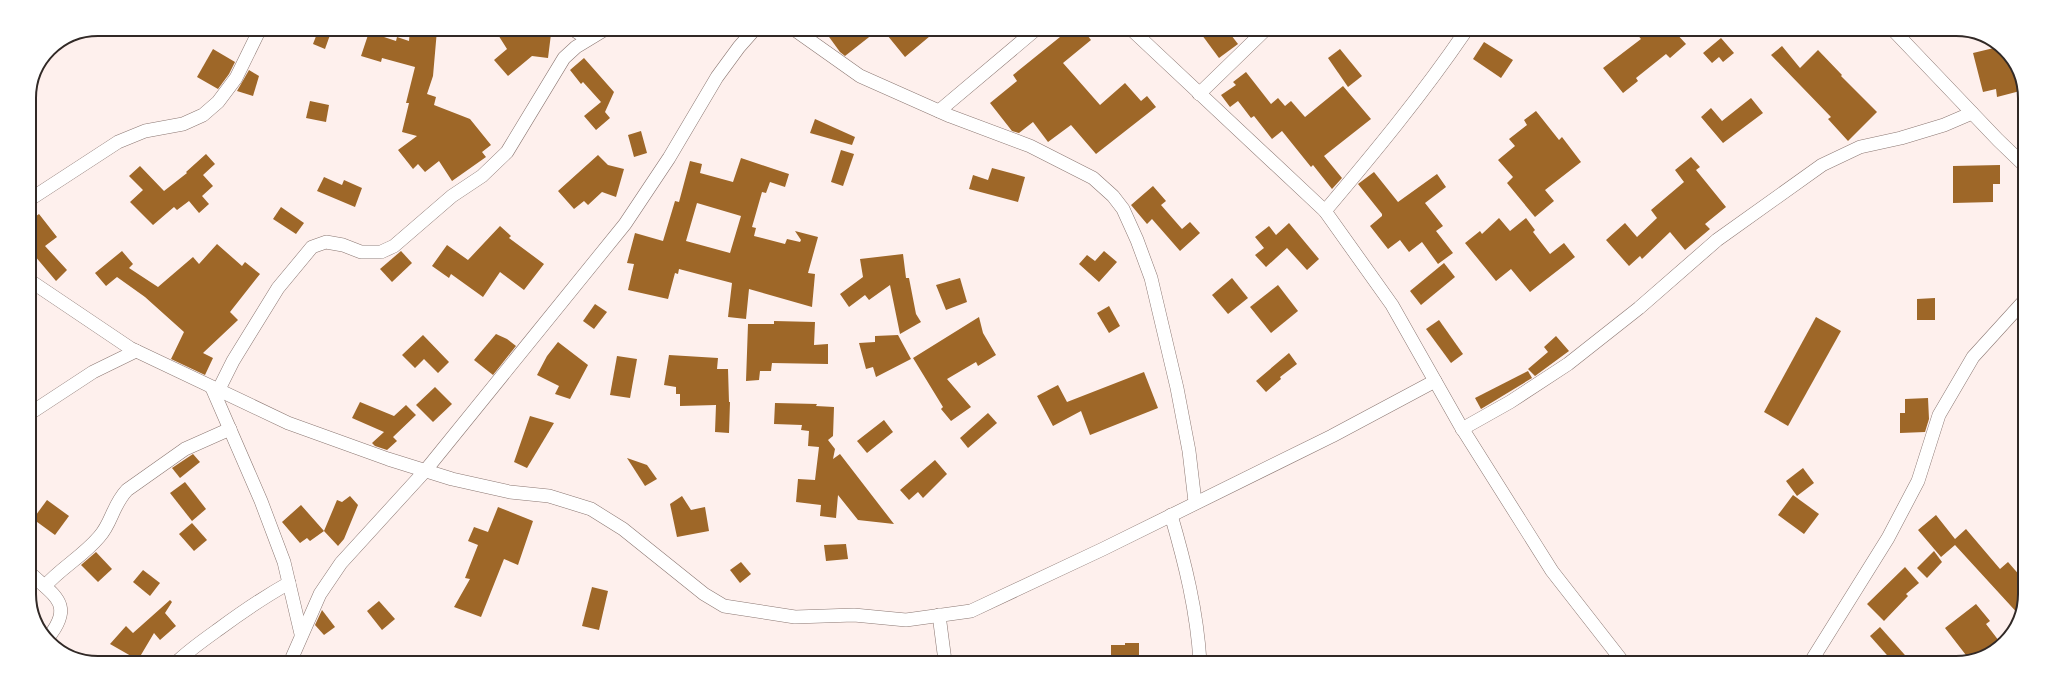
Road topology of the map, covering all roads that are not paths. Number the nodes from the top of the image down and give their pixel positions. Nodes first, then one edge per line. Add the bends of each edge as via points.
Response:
1 (257, 36) edge
2 (583, 36) edge
3 (593, 36) edge
4 (749, 36) edge
5 (803, 36) edge
6 (1028, 36) edge
7 (1138, 36) edge
8 (1259, 36) edge
9 (1462, 36) edge
10 (1900, 36) edge
11 (588, 39) junction
12 (1199, 94) junction
13 (939, 111) junction
14 (1972, 112) junction
15 (2018, 159) edge
16 (36, 195) edge
17 (1324, 211) junction
18 (36, 285) edge
19 (2018, 308) edge
20 (136, 351) junction
21 (1435, 381) junction
22 (215, 389) junction
23 (36, 409) edge
24 (230, 429) junction
25 (1462, 429) junction
26 (424, 471) junction
27 (1195, 502) junction
28 (1170, 515) junction
29 (36, 578) edge
30 (289, 583) junction
31 (45, 586) junction
32 (939, 615) junction
33 (50, 634) edge
34 (299, 639) junction
35 (183, 656) edge
36 (293, 656) edge
37 (301, 656) edge
38 (945, 656) edge
39 (1200, 656) edge
40 (1618, 656) edge
41 (1814, 656) edge

1 - 16 street via 236,78 218,102 202,116 183,124 145,132 118,142
2 - 11 street
3 - 11 street
4 - 26 street via 717,77 626,224
5 - 13 street via 860,76
6 - 13 street
7 - 12 street
8 - 12 street
9 - 17 street via 1396,127
10 - 14 street
11 - 22 street via 564,58 507,152 482,176 452,196 394,246 381,252 361,252 326,242 312,247 278,288
12 - 17 street
13 - 27 street via 1030,146 1093,178 1123,209 1151,278 1189,451
14 - 15 street
14 - 25 street via 1944,125 1860,148 1822,165 1717,240 1568,364 1510,402
17 - 21 street via 1392,305
18 - 20 street
19 - 41 street via 1973,357 1939,415 1918,481 1888,538
20 - 22 street
20 - 23 street via 93,372
21 - 25 street
21 - 27 street via 1332,436
22 - 24 street
22 - 26 street via 288,423
24 - 30 street via 261,501
24 - 31 street via 185,449 127,490 119,499 106,529 99,538
25 - 40 street via 1552,571
26 - 32 street via 510,492 549,496 590,509 628,533 704,594 724,606 795,618 854,615 906,620
26 - 34 street via 341,563 320,594
27 - 28 street
28 - 32 street via 971,610
28 - 39 street via 1187,569
29 - 31 street
30 - 34 street
30 - 35 street via 263,597 193,646
31 - 33 street via 57,598 62,609 60,619
32 - 38 street
34 - 36 street
34 - 37 street

